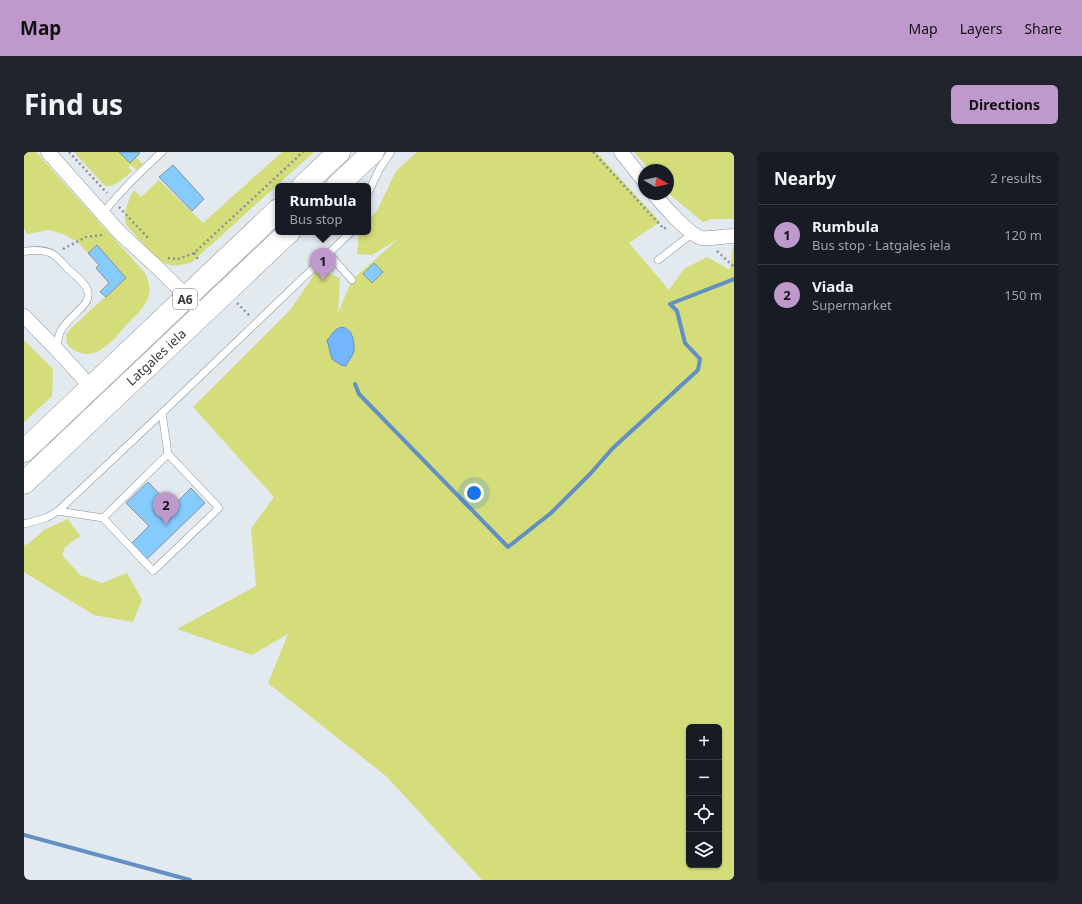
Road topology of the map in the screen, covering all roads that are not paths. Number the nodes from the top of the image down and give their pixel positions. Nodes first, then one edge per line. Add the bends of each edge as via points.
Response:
1 (48, 152) edge
2 (162, 152) edge
3 (339, 152) edge
4 (373, 152) edge
5 (391, 152) edge
6 (621, 152) edge
7 (638, 173) edge
8 (306, 183) edge
9 (340, 183) edge
10 (371, 188) edge
11 (658, 200) edge
12 (103, 213) junction
13 (275, 213) edge
14 (693, 233) junction
15 (285, 235) edge
16 (348, 235) edge
17 (734, 236) edge
18 (24, 252) edge
19 (329, 254) junction
20 (658, 260) dead end
21 (352, 280) dead end
22 (187, 297) junction
23 (202, 314) junction
24 (24, 316) edge
25 (58, 351) junction
26 (91, 387) junction
27 (107, 404) junction
28 (162, 413) junction
29 (24, 451) edge
30 (168, 454) junction
31 (24, 483) edge
32 (58, 511) junction
33 (102, 518) junction
34 (24, 524) edge

1 - 12 street
2 - 12 lane
3 - 8 highway
4 - 9 highway
5 - 10 lane
6 - 7 street
11 - 14 street
12 - 22 street via 120,233
13 - 22 highway, Latgales iela / A6
14 - 17 street via 701,238
14 - 20 lane
15 - 23 highway, Latgales iela / A6
16 - 19 lane
18 - 25 lane via 39,250 54,254 83,284 88,293 86,303 60,331 56,341
19 - 21 lane
19 - 28 lane
22 - 23 street
22 - 26 highway, Latgales iela / A6
23 - 27 highway, Latgales iela / A6
24 - 25 street
25 - 26 street
26 - 27 highway
26 - 29 highway, Latgales iela / A6
27 - 31 highway, Latgales iela / A6
28 - 30 lane
28 - 32 lane
30 - 33 lane
30 - 33 lane via 219,508 153,571
32 - 33 lane
32 - 34 lane via 46,518

